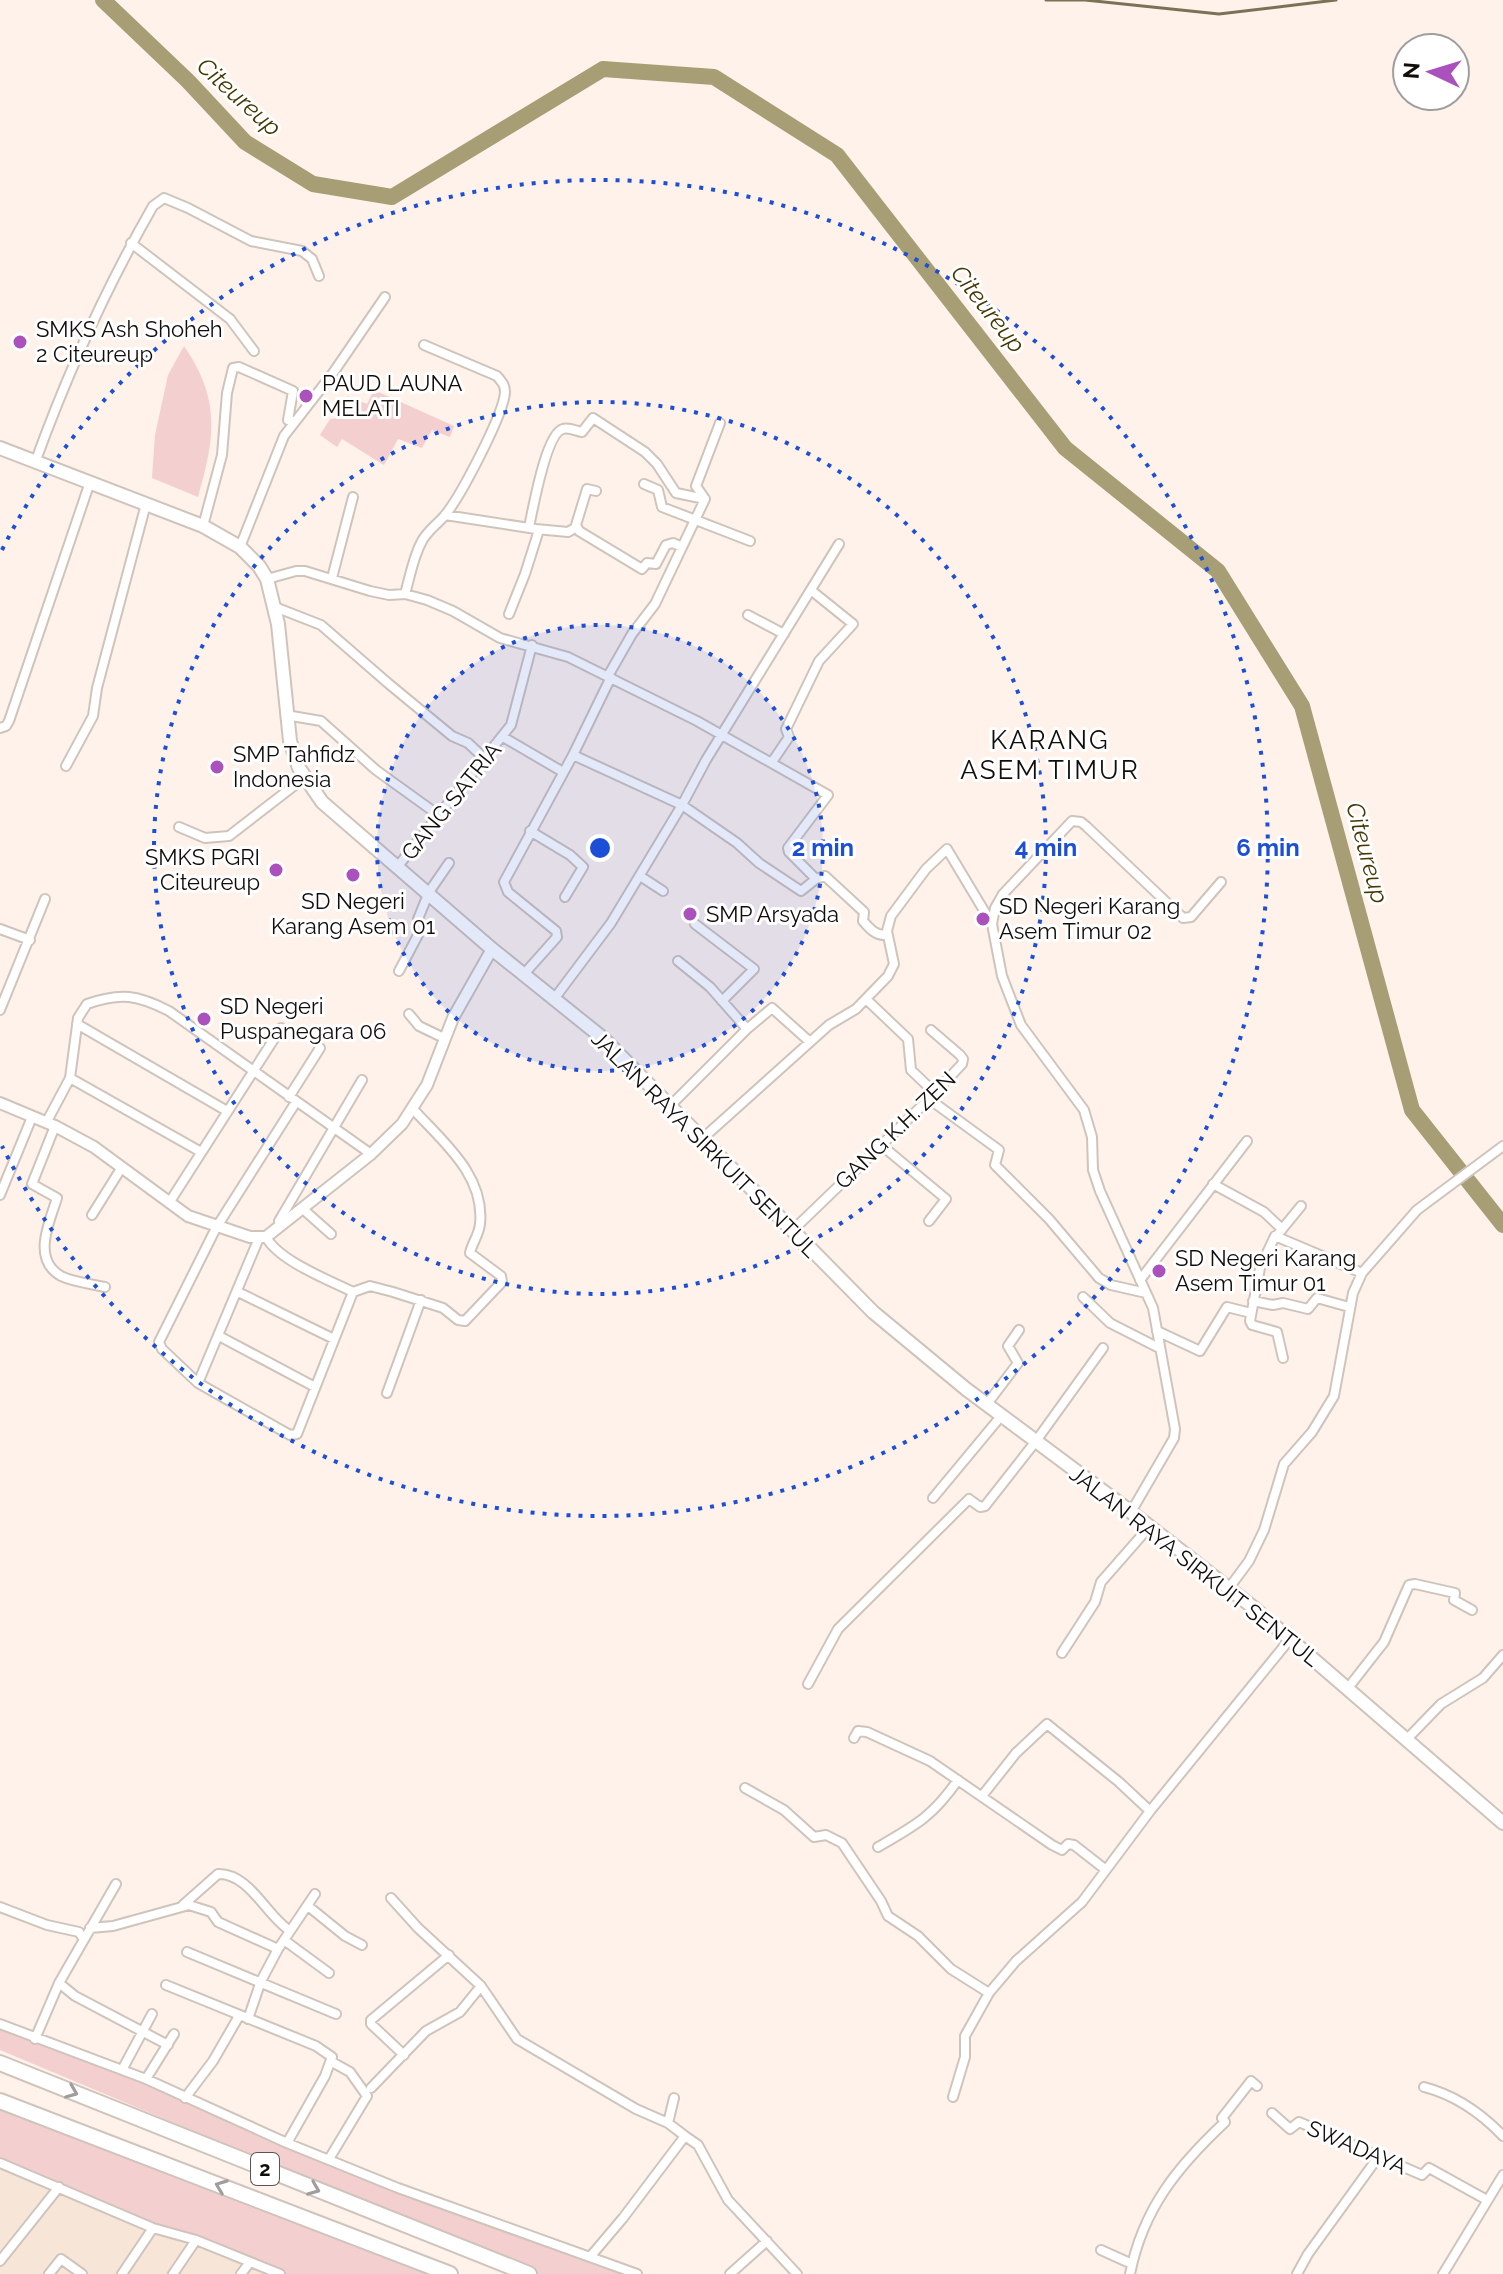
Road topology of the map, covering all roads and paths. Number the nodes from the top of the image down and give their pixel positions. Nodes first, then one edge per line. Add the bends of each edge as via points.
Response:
1 (131, 243) junction
2 (319, 276) dead end
3 (385, 297) dead end
4 (424, 345) dead end
5 (254, 351) dead end
6 (294, 421) junction
7 (720, 423) dead end
8 (0, 448) edge
9 (36, 460) junction
10 (90, 482) junction
11 (644, 484) dead end
12 (596, 491) dead end
13 (353, 497) dead end
14 (705, 499) junction
15 (146, 504) junction
16 (445, 515) junction
17 (696, 518) junction
18 (203, 526) junction
19 (533, 528) junction
20 (575, 528) junction
21 (750, 541) dead end
22 (839, 544) dead end
23 (240, 547) junction
24 (682, 547) junction
25 (332, 578) junction
26 (267, 579) junction
27 (812, 591) junction
28 (405, 594) junction
29 (275, 607) junction
30 (509, 614) dead end
31 (748, 615) dead end
32 (784, 634) junction
33 (532, 645) junction
34 (610, 677) junction
35 (286, 715) junction
36 (0, 728) edge
37 (722, 735) junction
38 (503, 737) junction
39 (573, 755) junction
40 (484, 758) junction
41 (772, 762) junction
42 (66, 766) dead end
43 (563, 772) junction
44 (304, 778) junction
45 (682, 805) junction
46 (437, 814) junction
47 (179, 827) dead end
48 (530, 831) junction
49 (449, 863) dead end
50 (398, 866) junction
51 (640, 876) junction
52 (816, 879) junction
53 (1221, 882) dead end
54 (663, 891) dead end
55 (429, 892) junction
56 (565, 897) dead end
57 (45, 899) dead end
58 (695, 924) dead end
59 (992, 924) junction
60 (0, 929) edge
61 (887, 935) junction
62 (30, 940) junction
63 (492, 949) junction
64 (678, 961) dead end
65 (399, 971) dead end
66 (524, 974) junction
67 (554, 999) junction
68 (866, 999) junction
69 (722, 1001) junction
70 (0, 1010) edge
71 (409, 1014) dead end
72 (77, 1024) junction
73 (281, 1028) dead end
74 (747, 1029) junction
75 (931, 1030) dead end
76 (444, 1038) junction
77 (810, 1042) junction
78 (320, 1048) dead end
79 (252, 1071) junction
80 (70, 1078) junction
81 (362, 1080) dead end
82 (932, 1096) junction
83 (293, 1100) junction
84 (0, 1103) edge
85 (670, 1106) junction
86 (413, 1109) junction
87 (227, 1111) junction
88 (32, 1117) junction
89 (51, 1125) junction
90 (333, 1128) junction
91 (702, 1139) junction
92 (1247, 1141) dead end
93 (880, 1144) junction
94 (1503, 1146) edge
95 (201, 1152) junction
96 (371, 1154) junction
97 (122, 1167) junction
98 (1213, 1184) junction
99 (0, 1195) edge
100 (169, 1203) junction
101 (1301, 1206) dead end
102 (304, 1210) junction
103 (92, 1215) dead end
104 (279, 1221) dead end
105 (929, 1221) dead end
106 (216, 1228) junction
107 (792, 1231) junction
108 (1278, 1233) junction
109 (331, 1234) dead end
110 (263, 1238) junction
111 (1362, 1273) junction
112 (1140, 1280) junction
113 (105, 1287) dead end
114 (238, 1292) junction
115 (353, 1292) junction
116 (1146, 1293) junction
117 (1083, 1297) dead end
118 (421, 1300) junction
119 (1253, 1301) junction
120 (1349, 1307) junction
121 (1251, 1313) junction
122 (1019, 1330) dead end
123 (1157, 1331) junction
124 (219, 1336) junction
125 (334, 1339) junction
126 (1103, 1348) dead end
127 (1159, 1348) junction
128 (1283, 1358) dead end
129 (198, 1383) junction
130 (315, 1387) junction
131 (387, 1393) dead end
132 (987, 1404) junction
133 (1002, 1415) junction
134 (1036, 1441) junction
135 (933, 1498) dead end
136 (1131, 1512) junction
137 (1150, 1526) junction
138 (1229, 1588) junction
139 (1472, 1610) dead end
140 (1290, 1639) junction
141 (1062, 1653) dead end
142 (1503, 1655) edge
143 (808, 1684) dead end
144 (1348, 1688) junction
145 (854, 1738) dead end
146 (1407, 1739) junction
147 (958, 1780) junction
148 (745, 1788) dead end
149 (982, 1796) junction
150 (1150, 1811) junction
151 (1503, 1823) edge
152 (878, 1847) dead end
153 (1106, 1870) junction
154 (116, 1884) dead end
155 (315, 1894) dead end
156 (391, 1898) dead end
157 (182, 1906) junction
158 (308, 1906) junction
159 (0, 1907) edge
160 (90, 1928) junction
161 (289, 1930) junction
162 (83, 1938) junction
163 (284, 1940) junction
164 (362, 1945) dead end
165 (278, 1949) junction
166 (187, 1952) dead end
167 (449, 1955) junction
168 (329, 1973) dead end
169 (261, 1981) junction
170 (59, 1983) junction
171 (166, 1985) dead end
172 (481, 1986) junction
173 (989, 1993) junction
174 (152, 2014) dead end
175 (336, 2014) dead end
176 (244, 2018) junction
177 (0, 2024) edge
178 (144, 2031) junction
179 (174, 2034) dead end
180 (35, 2039) junction
181 (168, 2045) junction
182 (404, 2055) junction
183 (332, 2062) junction
184 (0, 2063) edge
185 (122, 2070) junction
186 (146, 2079) junction
187 (1257, 2086) dead end
188 (1424, 2087) dead end
189 (371, 2088) dead end
190 (953, 2097) dead end
191 (185, 2098) junction
192 (674, 2098) dead end
193 (0, 2101) edge
194 (1272, 2113) dead end
195 (668, 2123) junction
196 (685, 2136) junction
197 (1503, 2136) edge
198 (287, 2143) junction
199 (1379, 2156) junction
200 (329, 2159) junction
201 (0, 2163) edge
202 (1503, 2175) edge
203 (59, 2187) junction
204 (1487, 2200) junction
205 (153, 2228) junction
206 (196, 2240) junction
207 (767, 2241) junction
208 (1101, 2250) dead end
209 (590, 2257) junction
210 (0, 2261) edge
211 (250, 2262) junction
212 (1131, 2269) edge
213 (49, 2274) edge
214 (82, 2274) edge
215 (122, 2274) edge
216 (173, 2274) edge
217 (241, 2274) edge
218 (280, 2274) edge
219 (450, 2274) edge
220 (529, 2274) edge
221 (637, 2274) edge
222 (730, 2274) edge
223 (797, 2274) edge
224 (1297, 2274) edge
225 (1443, 2274) edge

1 - 2 street via 153,206 164,198 251,241 302,251
1 - 5 street via 230,319
1 - 9 street via 83,340
3 - 6 street
4 - 16 street via 497,376 505,389 483,447
6 - 18 street via 288,420 293,391 233,368 222,455
6 - 23 street
7 - 14 street via 696,486
8 - 9 main road, JALAN RAYA SIRKUIT SENTUL
9 - 10 main road, JALAN RAYA SIRKUIT SENTUL
10 - 15 main road, JALAN RAYA SIRKUIT SENTUL
10 - 36 street via 9,721
11 - 17 street via 658,490 662,507
12 - 20 street via 587,489
13 - 25 street
14 - 17 street
14 - 19 street via 676,493 645,452 593,418 582,432 558,432 549,448
15 - 18 main road, JALAN RAYA SIRKUIT SENTUL
15 - 42 street via 93,716
16 - 19 street
16 - 28 street via 419,547
17 - 21 street
17 - 24 street
18 - 23 main road, JALAN RAYA SIRKUIT SENTUL
19 - 20 street
19 - 30 street via 538,533
20 - 24 street via 642,569 658,562 666,545
22 - 27 street
23 - 26 main road, JALAN RAYA SIRKUIT SENTUL
24 - 34 street
25 - 26 street via 296,571
25 - 28 street via 370,591
26 - 29 main road, JALAN RAYA SIRKUIT SENTUL
27 - 32 street
27 - 41 street via 853,624 819,661 786,729 789,737
28 - 33 street via 453,611 500,638
29 - 35 main road, JALAN RAYA SIRKUIT SENTUL
29 - 40 street via 321,625
31 - 32 street
32 - 37 street
33 - 34 street
33 - 38 street, GANG SATRIA via 511,725
34 - 37 street
34 - 39 street
35 - 44 main road, JALAN RAYA SIRKUIT SENTUL
35 - 46 street via 321,721
37 - 41 street
37 - 45 street
38 - 40 street, GANG SATRIA
38 - 43 street
39 - 43 street
39 - 45 street
40 - 46 street, GANG SATRIA
41 - 52 street via 828,795 788,848
43 - 48 street
44 - 47 street via 229,836 205,838
44 - 50 main road, JALAN RAYA SIRKUIT SENTUL via 322,802
45 - 51 street
45 - 52 street via 801,891
46 - 50 street, GANG SATRIA
48 - 56 street via 583,867
48 - 66 street via 505,888 557,937
49 - 55 street
50 - 55 main road, JALAN RAYA SIRKUIT SENTUL
51 - 54 street
51 - 67 street
52 - 61 street via 825,876 864,912 870,929
53 - 59 street via 1191,917 1183,918 1086,826 1072,821 1003,894
55 - 63 main road, JALAN RAYA SIRKUIT SENTUL
55 - 65 street via 418,935
57 - 62 street
58 - 69 street via 754,969
59 - 61 street via 947,849 893,912
59 - 112 street via 1002,976 1021,1025 1084,1110 1093,1170
60 - 62 street
61 - 68 street via 892,969
62 - 70 street
63 - 66 main road, JALAN RAYA SIRKUIT SENTUL
63 - 76 street
64 - 69 street
66 - 67 main road, JALAN RAYA SIRKUIT SENTUL
67 - 85 main road, JALAN RAYA SIRKUIT SENTUL via 604,1039
68 - 77 street
68 - 82 street via 908,1039 911,1070
69 - 74 street
71 - 76 street via 419,1026
72 - 79 street via 82,1009 94,1002 130,995 147,999
72 - 80 street
72 - 87 street
73 - 79 street
74 - 77 street via 772,1008
74 - 85 street
75 - 82 street, GANG K.H. ZEN via 964,1061
76 - 86 street
77 - 91 street
78 - 83 street
79 - 83 street
79 - 87 street
80 - 89 street
80 - 95 street
81 - 90 street
82 - 93 street, GANG K.H. ZEN
82 - 116 street via 999,1150 995,1165 1099,1278
83 - 90 street
83 - 106 street
84 - 88 street
85 - 91 main road, JALAN RAYA SIRKUIT SENTUL
86 - 96 street
86 - 118 street via 472,1178 481,1210 470,1253 502,1279 467,1320
87 - 95 street
88 - 89 street
88 - 99 street
89 - 97 street
89 - 113 street via 32,1184 57,1198 45,1252 60,1275
90 - 96 street
90 - 104 street
91 - 107 main road, JALAN RAYA SIRKUIT SENTUL
92 - 98 street
93 - 105 street via 946,1199
93 - 107 street, GANG K.H. ZEN
94 - 111 street via 1436,1193
95 - 100 street
96 - 102 street
97 - 100 street
97 - 103 street
98 - 108 street via 1264,1212
98 - 112 street
100 - 106 street
101 - 108 street
102 - 109 street
102 - 110 street
106 - 110 street
106 - 129 street via 159,1342
107 - 132 main road, JALAN RAYA SIRKUIT SENTUL via 873,1312
108 - 111 street
108 - 119 street via 1260,1268
110 - 114 street
110 - 115 street
111 - 120 street
112 - 116 street
114 - 124 street
114 - 125 street
115 - 118 street via 370,1286
115 - 125 street
116 - 123 street
117 - 127 street via 1110,1323
118 - 131 street
119 - 120 street via 1308,1309 1317,1298
119 - 121 street
120 - 138 street via 1338,1387 1312,1432 1284,1464 1264,1530
121 - 123 street via 1227,1307 1200,1351
121 - 128 street via 1252,1325 1277,1332
122 - 132 street via 1008,1346 1018,1363
123 - 127 street
124 - 129 street
124 - 130 street
125 - 130 street
126 - 134 street
127 - 136 street via 1175,1434
129 - 130 street via 290,1435 302,1428
132 - 133 main road, JALAN RAYA SIRKUIT SENTUL
133 - 134 main road, JALAN RAYA SIRKUIT SENTUL
133 - 135 street
134 - 136 main road, JALAN RAYA SIRKUIT SENTUL
134 - 143 street via 985,1506 969,1499 838,1629
136 - 137 main road, JALAN RAYA SIRKUIT SENTUL
137 - 138 main road, JALAN RAYA SIRKUIT SENTUL
137 - 141 street via 1101,1582 1095,1602
138 - 140 main road, JALAN RAYA SIRKUIT SENTUL
139 - 144 street via 1454,1600 1455,1593 1409,1585 1381,1648
140 - 144 main road, JALAN RAYA SIRKUIT SENTUL
140 - 150 street
142 - 146 street via 1483,1678 1441,1704
144 - 146 main road, JALAN RAYA SIRKUIT SENTUL
145 - 147 street via 862,1730 880,1736
146 - 151 main road, JALAN RAYA SIRKUIT SENTUL
147 - 149 street
147 - 152 street via 916,1826
148 - 173 street via 784,1810 814,1837 826,1835 842,1843 888,1916
149 - 150 street via 1047,1724
149 - 153 street via 1052,1845 1062,1850 1074,1845
150 - 153 street
153 - 173 street via 1082,1902
154 - 160 street
155 - 158 street
156 - 167 street
157 - 160 street
157 - 161 street via 223,1873 253,1892
157 - 165 street via 211,1912 222,1924
158 - 161 street
158 - 164 street
159 - 162 street via 79,1932
160 - 162 street
161 - 163 street
162 - 170 street
163 - 165 street
163 - 168 street
165 - 169 street
166 - 169 street
167 - 172 street
167 - 182 street via 371,2020
169 - 175 street
169 - 176 street
170 - 178 street
170 - 180 street
171 - 176 street
172 - 182 street via 460,2012 426,2031
172 - 195 street via 517,2039
173 - 190 street via 965,2036 965,2057
174 - 178 street
176 - 183 street via 316,2046 328,2052
176 - 191 street
177 - 180 street
178 - 181 street
178 - 185 street
179 - 181 street
180 - 185 street
181 - 186 street
182 - 189 street
183 - 198 street
183 - 200 street via 350,2072 367,2096
184 -> 220 highway, 2
185 - 186 street
186 - 191 street
187 - 212 street via 1251,2081 1222,2118 1225,2122 1157,2199
188 - 197 street via 1444,2092
191 - 198 street
192 - 195 street
219 -> 193 highway, 2
194 - 199 street, SWADAYA via 1290,2129 1299,2122
195 - 196 street
196 - 207 street via 698,2145 728,2200
196 - 209 street
198 - 200 street
199 - 204 street, SWADAYA via 1422,2175 1429,2168
199 - 224 street
200 - 209 street
201 - 203 street
202 - 204 street
203 - 205 street
203 - 210 street
204 - 225 street
205 - 206 street
205 - 215 street
206 - 211 street
206 - 216 street
207 - 222 street
207 - 223 street
208 - 212 street
209 - 221 street
211 - 217 street
211 - 218 street
213 - 214 street via 61,2259

